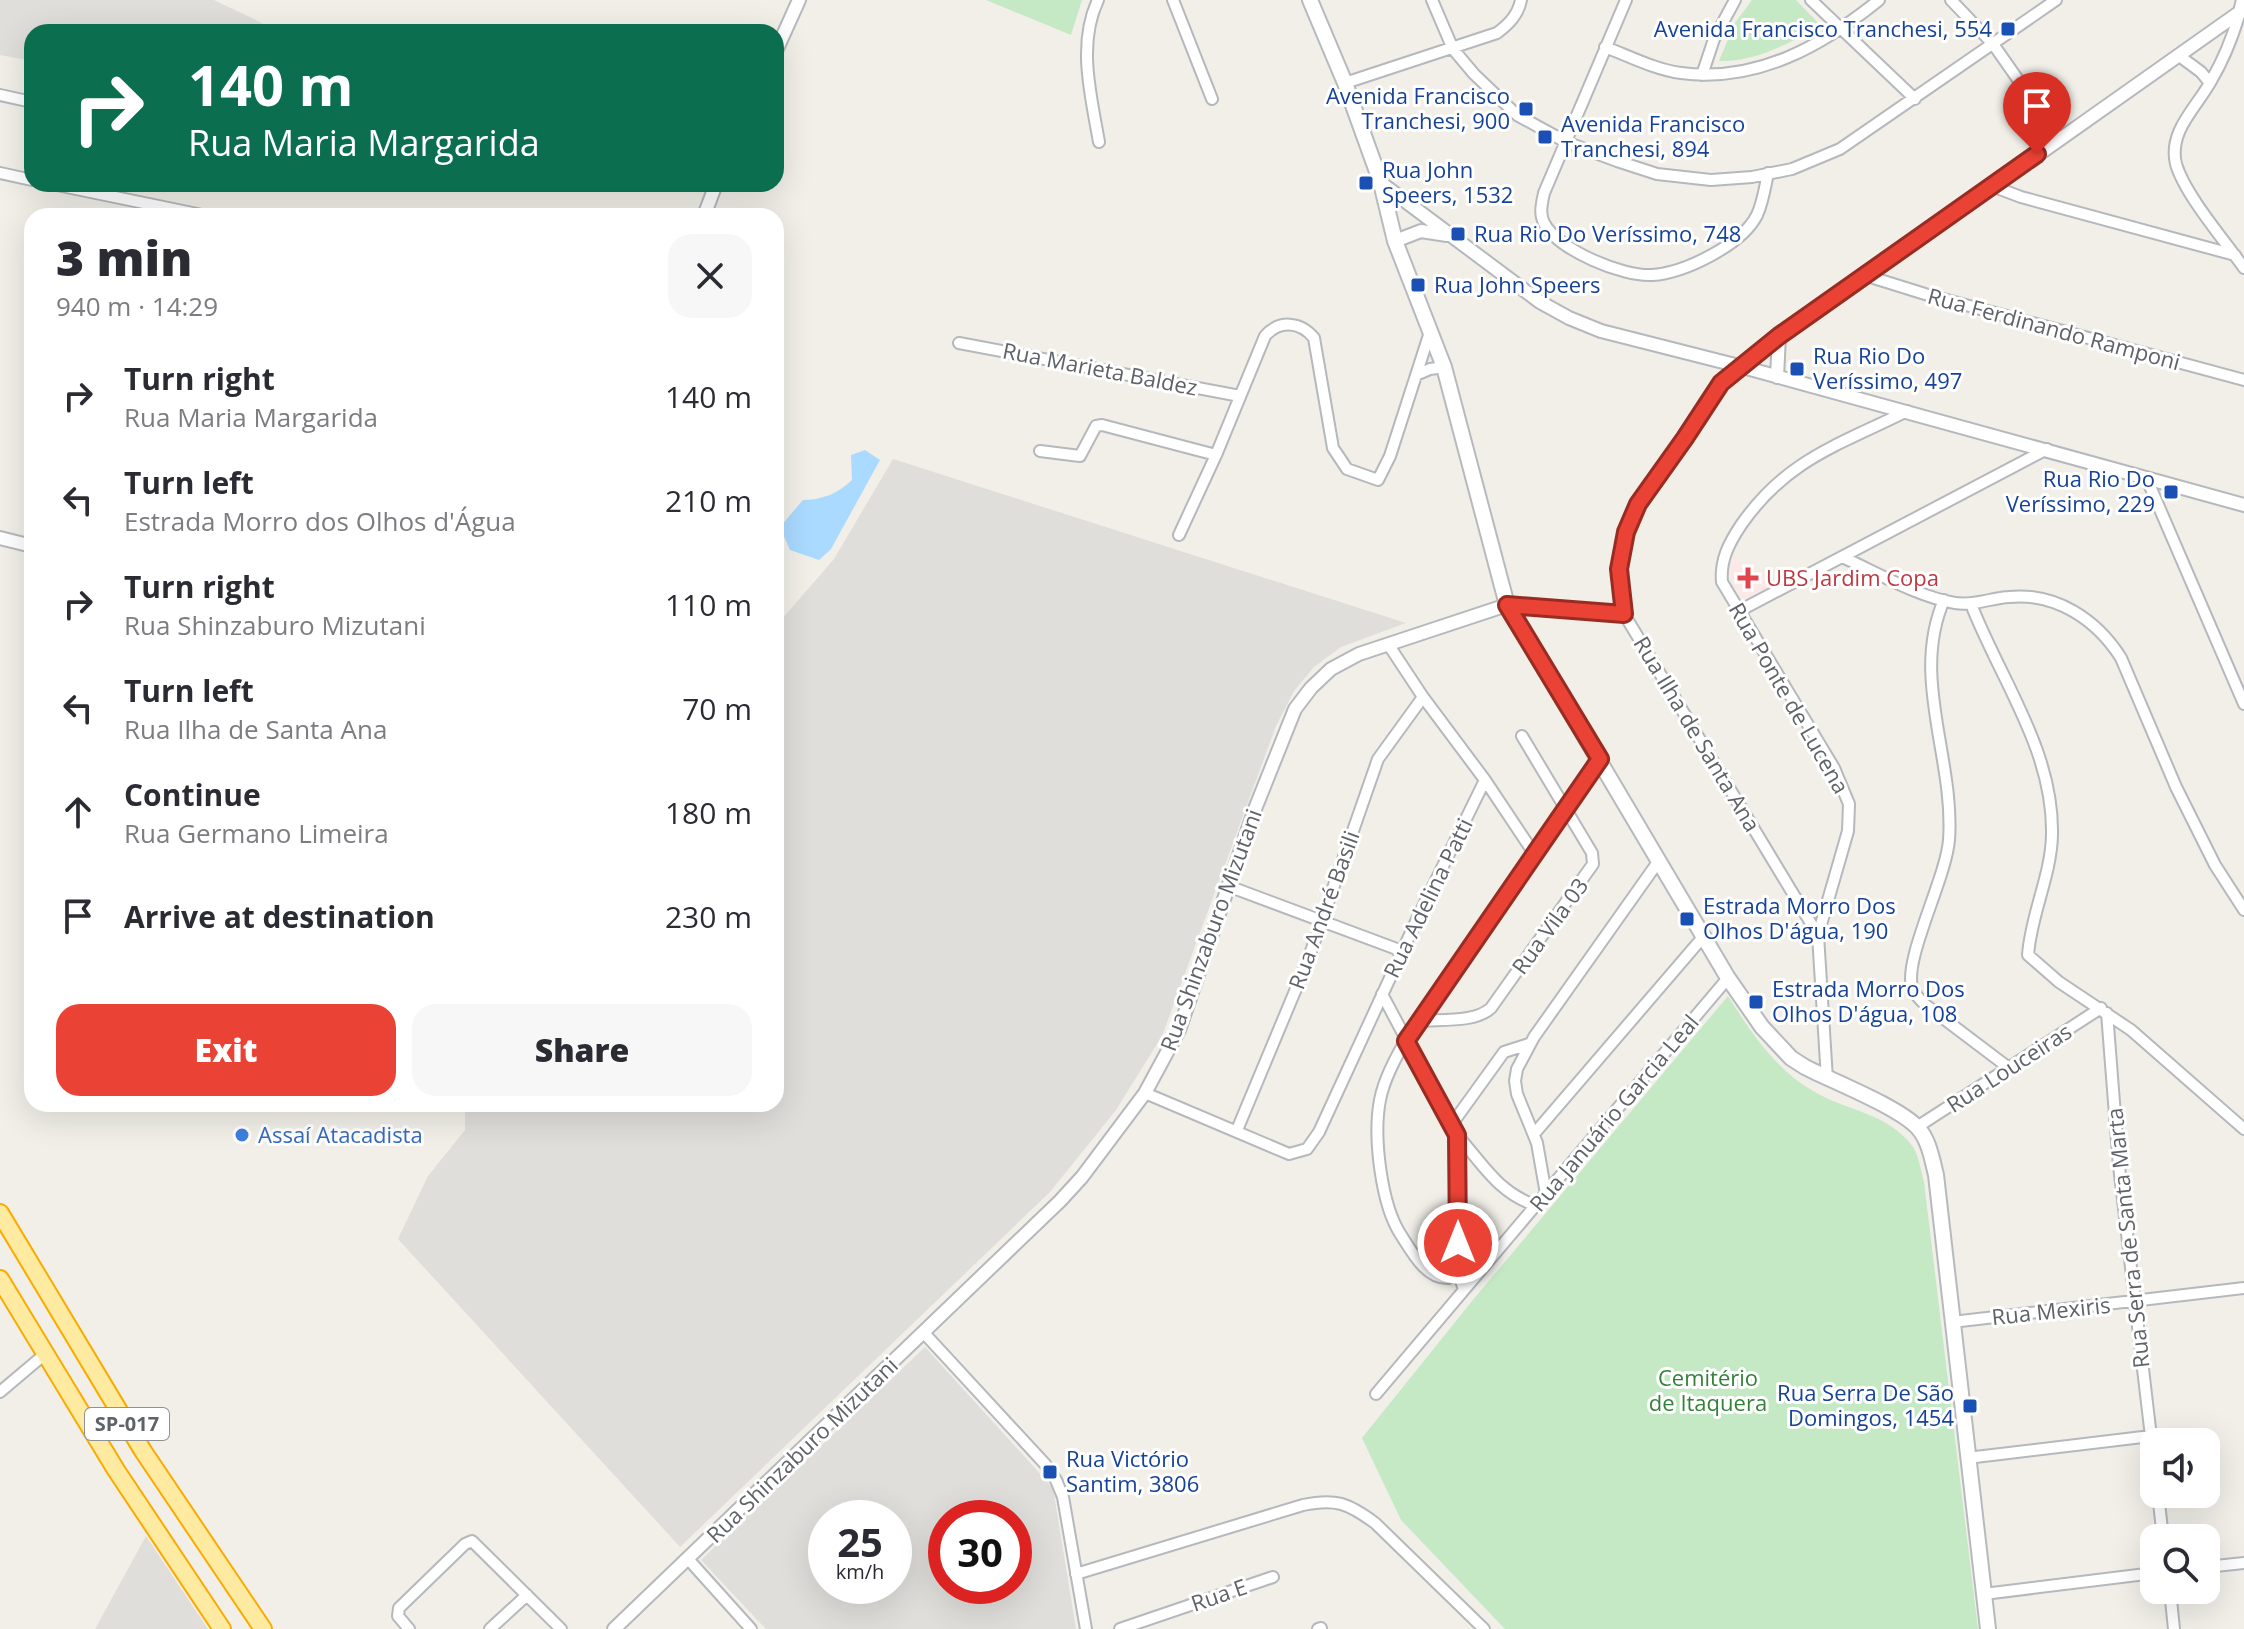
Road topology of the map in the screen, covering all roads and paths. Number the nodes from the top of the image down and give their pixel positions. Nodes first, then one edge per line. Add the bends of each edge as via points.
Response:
1 (799, 0) edge
2 (1098, 0) edge
3 (1173, 0) edge
4 (1310, 0) edge
5 (1432, 0) edge
6 (1521, 0) edge
7 (1626, 0) edge
8 (1735, 0) edge
9 (1811, 0) edge
10 (1879, 0) edge
11 (1951, 0) edge
12 (2056, 0) edge
13 (2241, 6) edge
14 (1843, 29) junction
15 (784, 33) edge
16 (1993, 44) junction
17 (1605, 47) junction
18 (1453, 49) junction
19 (2178, 55) junction
20 (1702, 75) junction
21 (1345, 83) junction
22 (2210, 83) junction
23 (0, 95) edge
24 (1212, 99) dead end
25 (1915, 99) junction
26 (24, 100) edge
27 (2059, 138) junction
28 (1099, 142) dead end
29 (1566, 142) junction
30 (0, 173) edge
31 (1768, 173) junction
32 (24, 178) edge
33 (1381, 183) junction
34 (1992, 186) junction
35 (91, 192) edge
36 (168, 208) edge
37 (1450, 236) junction
38 (1395, 241) junction
39 (2235, 255) junction
40 (2244, 268) edge
41 (1864, 275) junction
42 (1430, 332) junction
43 (1779, 336) junction
44 (959, 343) dead end
45 (1739, 366) junction
46 (1444, 367) junction
47 (1416, 375) junction
48 (1777, 377) junction
49 (2244, 380) edge
50 (1240, 396) junction
51 (1907, 411) junction
52 (2047, 449) junction
53 (1040, 451) dead end
54 (1216, 455) junction
55 (2146, 477) junction
56 (2244, 505) edge
57 (1179, 535) dead end
58 (0, 538) edge
59 (24, 544) edge
60 (1842, 557) junction
61 (1944, 600) junction
62 (1971, 604) junction
63 (1507, 605) junction
64 (1739, 611) junction
65 (1624, 614) junction
66 (1388, 644) junction
67 (1423, 697) junction
68 (2244, 704) edge
69 (1522, 736) dead end
70 (1600, 759) junction
71 (1485, 780) junction
72 (1567, 810) junction
73 (1535, 855) junction
74 (1658, 862) junction
75 (1228, 886) junction
76 (2244, 910) edge
77 (1323, 921) junction
78 (1818, 935) junction
79 (1703, 937) junction
80 (1402, 951) junction
81 (1728, 978) junction
82 (1382, 994) junction
83 (2104, 1010) junction
84 (1419, 1021) junction
85 (1406, 1041) junction
86 (1529, 1044) junction
87 (2009, 1068) junction
88 (1827, 1079) junction
89 (1145, 1093) junction
90 (1917, 1127) junction
91 (2244, 1129) edge
92 (1237, 1130) junction
93 (1455, 1130) junction
94 (1534, 1134) junction
95 (1546, 1194) junction
96 (1537, 1206) junction
97 (0, 1213) edge
98 (1458, 1271) junction
99 (0, 1279) edge
100 (2244, 1288) edge
101 (1464, 1290) junction
102 (2134, 1302) junction
103 (1952, 1322) junction
104 (924, 1333) junction
105 (45, 1354) junction
106 (0, 1392) edge
107 (1376, 1394) dead end
108 (2150, 1428) edge
109 (2140, 1437) edge
110 (1967, 1458) junction
111 (689, 1560) junction
112 (2244, 1563) edge
113 (2220, 1566) edge
114 (1076, 1574) junction
115 (2140, 1575) edge
116 (1273, 1577) dead end
117 (1984, 1594) junction
118 (527, 1595) junction
119 (2171, 1604) edge
120 (1479, 1627) edge
121 (222, 1629) edge
122 (263, 1629) edge
123 (409, 1629) edge
124 (490, 1629) edge
125 (561, 1629) edge
126 (614, 1629) edge
127 (751, 1629) edge
128 (1086, 1629) edge
129 (1120, 1629) edge
130 (1988, 1629) edge
131 (2174, 1629) edge

1 - 15 street
2 - 28 street via 1086,41
3 - 24 street
4 - 21 main road
5 - 18 street
6 - 18 street via 1510,23 1497,33
7 - 17 street
8 - 20 street
9 - 14 street
10 - 14 street
11 - 16 street
12 - 16 street
13 - 19 street, Rua Ilha de Santa Ana
13 - 22 street
14 - 20 street via 1765,67
14 - 25 street
16 - 25 street
16 - 27 street
17 - 20 street via 1678,73
17 - 29 street
18 - 21 street
18 - 29 street via 1517,115
19 - 22 street
19 - 27 street, Rua Ilha de Santa Ana
21 - 33 main road
22 - 39 street via 2183,123 2174,149 2195,199
23 - 26 street
25 - 31 street via 1840,149
27 - 34 street, Rua Ilha de Santa Ana
29 - 31 street via 1657,174 1711,180
29 - 31 street via 1544,193 1542,220 1570,247 1634,274 1673,272 1739,235 1756,216
30 - 32 street
33 - 37 street
33 - 38 main road
34 - 39 street
34 - 41 street, Rua Ilha de Santa Ana
35 - 36 street
37 - 38 street via 1421,231
37 - 45 street via 1569,318
38 - 42 main road
39 - 40 street
41 - 43 street, Rua Ilha de Santa Ana
41 - 49 street, Rua Ferdinando Ramponi
42 - 46 main road
42 - 47 street
43 - 45 street, Rua Ilha de Santa Ana
43 - 48 street
44 - 50 street, Rua Marieta Baldez
45 - 48 street
45 - 65 street, Rua Ilha de Santa Ana via 1721,383 1638,504 1619,569
46 - 47 street
46 - 63 main road
47 - 50 street via 1378,480 1347,469 1333,448 1317,348 1304,329 1284,323 1272,328
48 - 51 street
50 - 54 street
51 - 52 street
51 - 64 street, Rua Ponte de Lucena via 1808,459 1759,502 1735,534 1721,568 1722,582
52 - 55 street
52 - 60 street
53 - 54 street via 1080,456 1096,426 1102,425
54 - 57 street
55 - 56 street
55 - 68 street
58 - 59 street
60 - 61 street
60 - 64 street
61 - 62 street
61 - 87 street via 1931,638 1929,675 1949,796 1948,844 1912,985 1921,1002
62 - 76 street via 2025,596 2052,600 2111,642 2176,787
62 - 83 street via 2027,723 2049,800 2051,850 2028,955
63 - 65 street, Rua Shinzaburo Mizutani
63 - 66 street, Rua Shinzaburo Mizutani
63 - 70 main road
64 - 78 street, Rua Ponte de Lucena via 1834,768 1849,804 1848,831
65 - 78 street, Rua Ilha de Santa Ana
66 - 67 street
66 - 75 street, Rua Shinzaburo Mizutani via 1331,669 1295,709
67 - 71 street
67 - 77 street, Rua André Basili via 1378,759
69 - 72 street, Rua Vila 03
70 - 72 street
70 - 74 main road
71 - 73 street
71 - 80 street, Rua Adelina Patti
72 - 73 street
72 - 84 street, Rua Vila 03 via 1592,853 1590,869 1486,1013
73 - 84 street
74 - 79 main road
74 - 86 street
75 - 77 street
75 - 89 street, Rua Shinzaburo Mizutani via 1179,1030
77 - 80 street
77 - 92 street, Rua André Basili
78 - 88 street, Rua Ilha de Santa Ana
79 - 81 main road
79 - 94 street
80 - 82 street, Rua Adelina Patti
81 - 88 main road via 1778,1045
81 - 95 street, Rua Januário Garcia Leal
82 - 85 street
82 - 92 street, Rua Adelina Patti via 1307,1149 1289,1154
83 - 87 street, Rua Louceiras
83 - 91 street
83 - 102 street, Rua Serra de Santa Marta
84 - 85 street
85 - 93 street
85 - 98 street via 1380,1100 1378,1135 1386,1198 1396,1227 1432,1274 1448,1278
86 - 93 street via 1504,1052
86 - 94 street via 1515,1081
87 - 90 street, Rua Louceiras
88 - 90 main road
89 - 92 street
89 - 104 street, Rua Shinzaburo Mizutani via 1082,1177
90 - 103 main road via 1936,1175
93 - 96 street via 1502,1188
93 - 98 street
94 - 95 street
95 - 96 street, Rua Januário Garcia Leal
96 - 101 street, Rua Januário Garcia Leal
97 - 122 highway, SP-017 via 143,1451
98 - 101 street
99 - 105 highway, SP-017
100 - 102 street, Rua Mexiris
101 - 107 street, Rua Januário Garcia Leal
102 - 103 street, Rua Mexiris
102 - 108 street, Rua Serra de Santa Marta
103 - 110 main road
104 - 111 street, Rua Shinzaburo Mizutani
104 - 114 street via 1056,1480
105 - 106 street
105 - 121 highway, SP-017
109 - 110 street
110 - 117 main road
111 - 126 street, Rua Shinzaburo Mizutani
111 - 127 street
112 - 113 street
114 - 120 street via 1303,1505 1332,1501 1375,1523
114 - 128 street
115 - 117 street
116 - 129 street, Rua E
117 - 130 main road
118 - 123 street via 474,1542 465,1544 399,1608 398,1616
118 - 124 street
118 - 125 street
119 - 131 street

